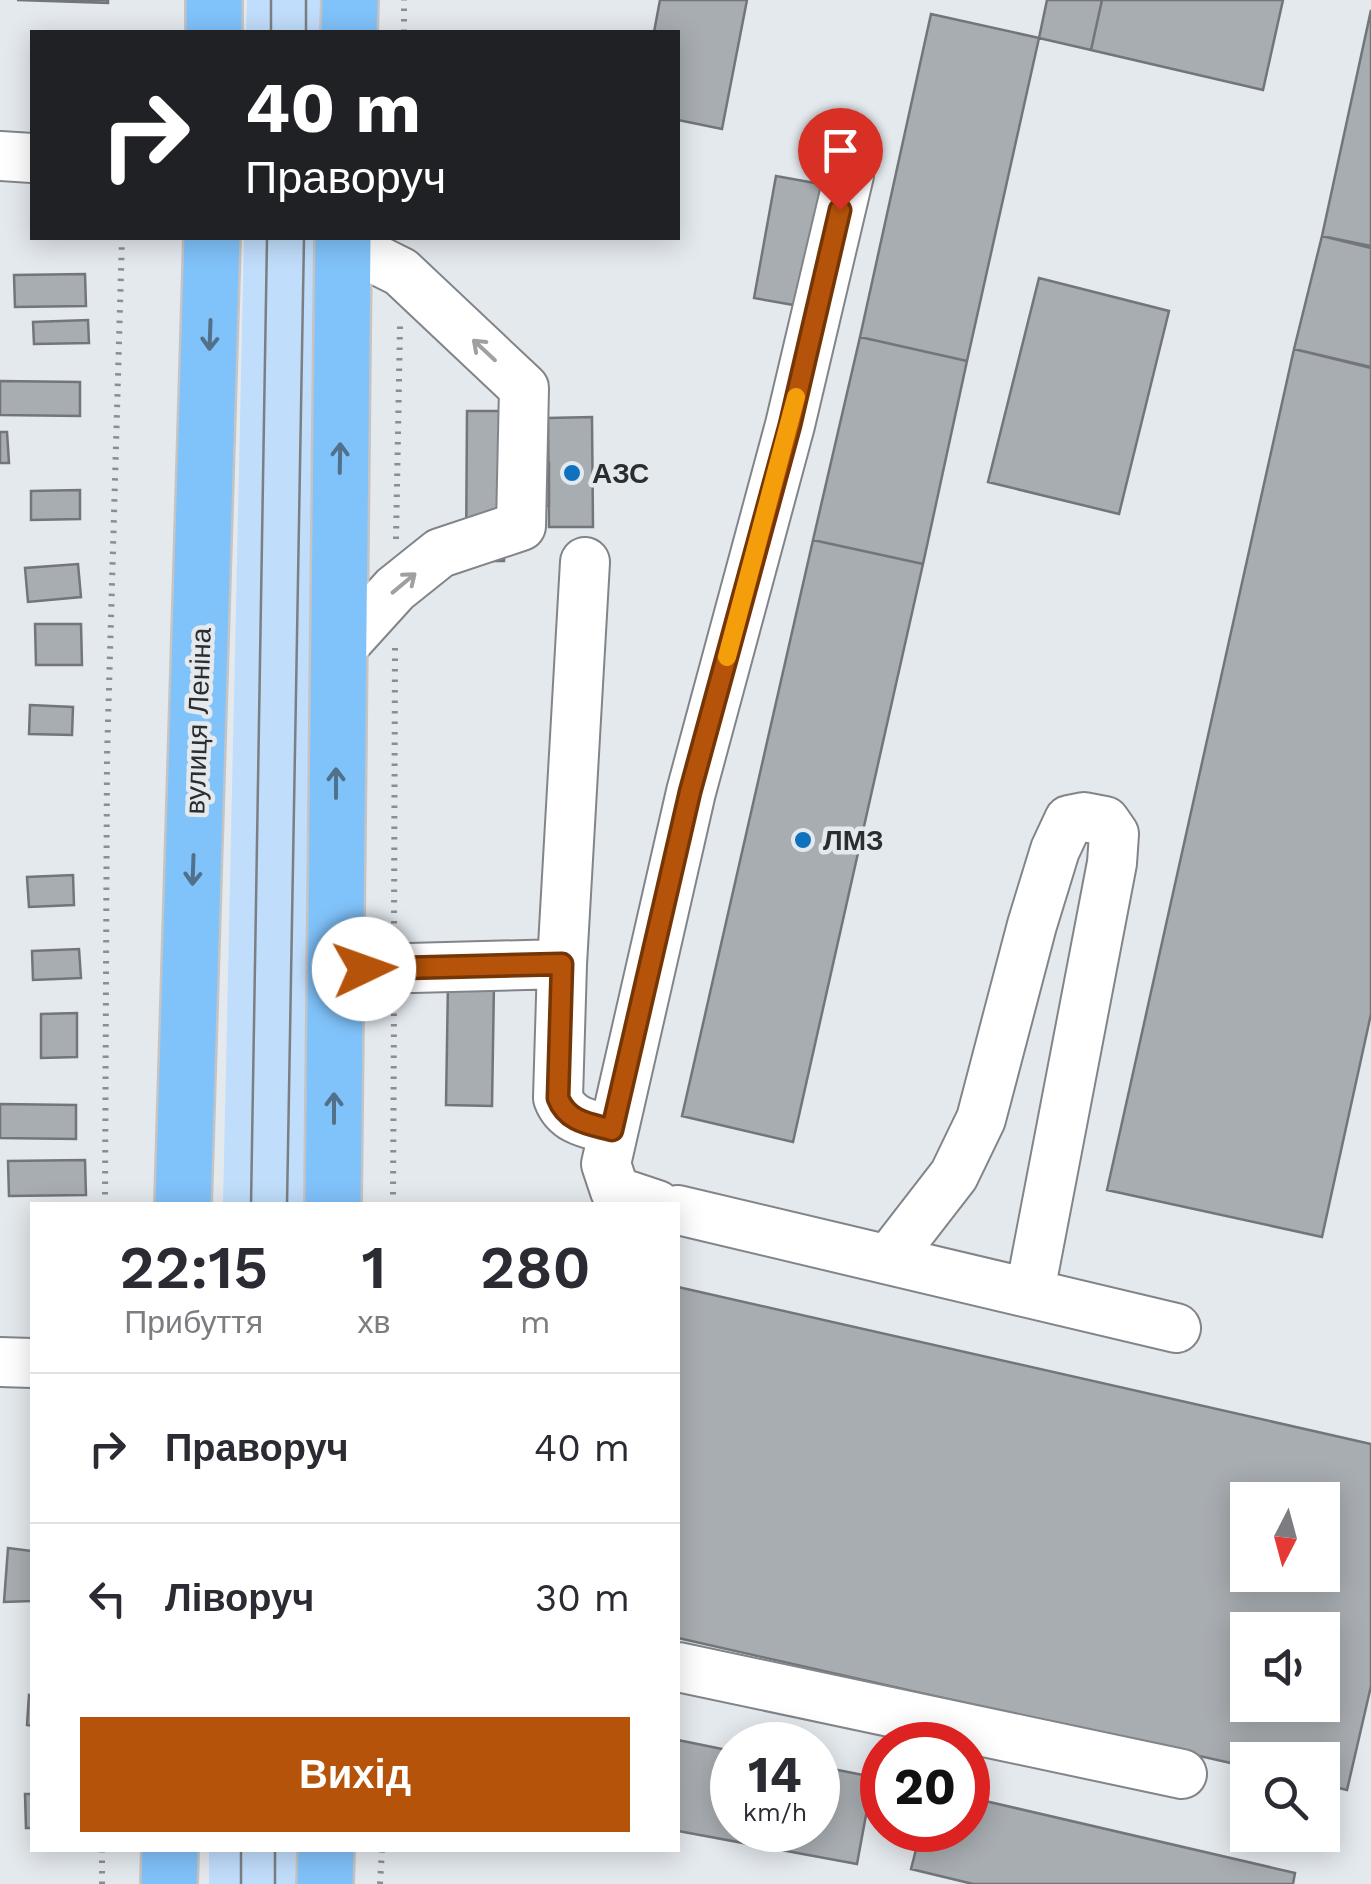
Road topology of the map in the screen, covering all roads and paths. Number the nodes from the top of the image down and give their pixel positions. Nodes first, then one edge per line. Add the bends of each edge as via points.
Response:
1 (214, 0) edge
2 (350, 0) edge
3 (404, 0) edge
4 (214, 30) edge
5 (349, 30) edge
6 (404, 30) edge
7 (0, 156) edge
8 (30, 158) edge
9 (849, 174) dead end
10 (122, 240) edge
11 (212, 240) edge
12 (343, 240) edge
13 (401, 272) junction
14 (585, 562) dead end
15 (395, 589) junction
16 (337, 654) junction
17 (562, 964) junction
18 (394, 968) junction
19 (335, 970) junction
20 (612, 1130) junction
21 (105, 1202) edge
22 (183, 1202) edge
23 (333, 1202) edge
24 (393, 1202) edge
25 (647, 1202) edge
26 (680, 1210) edge
27 (889, 1259) junction
28 (1030, 1291) junction
29 (1176, 1328) dead end
30 (0, 1362) edge
31 (30, 1363) edge
32 (680, 1666) edge
33 (1182, 1774) dead end
34 (102, 1852) edge
35 (170, 1852) edge
36 (326, 1852) edge
37 (382, 1852) edge
38 (102, 1884) edge
39 (169, 1884) edge
40 (325, 1884) edge
41 (380, 1884) edge

1 - 4 main road
2 - 5 main road
3 - 6 path
7 - 8 street
9 - 20 street via 790,425 690,792
10 - 21 path via 107,757
11 -> 22 main road, вулиця Леніна
12 - 13 street
16 -> 12 main road
13 - 15 path
15 -> 13 street via 440,553 521,526 524,388
14 - 17 street
15 - 16 street
15 - 18 path
19 -> 16 main road
17 - 18 street
17 - 20 street via 558,1098 576,1120
18 - 19 street
18 - 24 path
23 -> 19 main road
20 - 25 street via 606,1164 615,1192
26 - 27 street
27 - 28 street
27 - 28 street via 954,1174 981,1119 1055,850 1070,820 1084,816 1105,821 1114,834 1112,863
28 - 29 street
30 - 31 street
32 - 33 street
34 - 38 path
35 - 39 main road
36 - 40 main road
37 - 41 path

